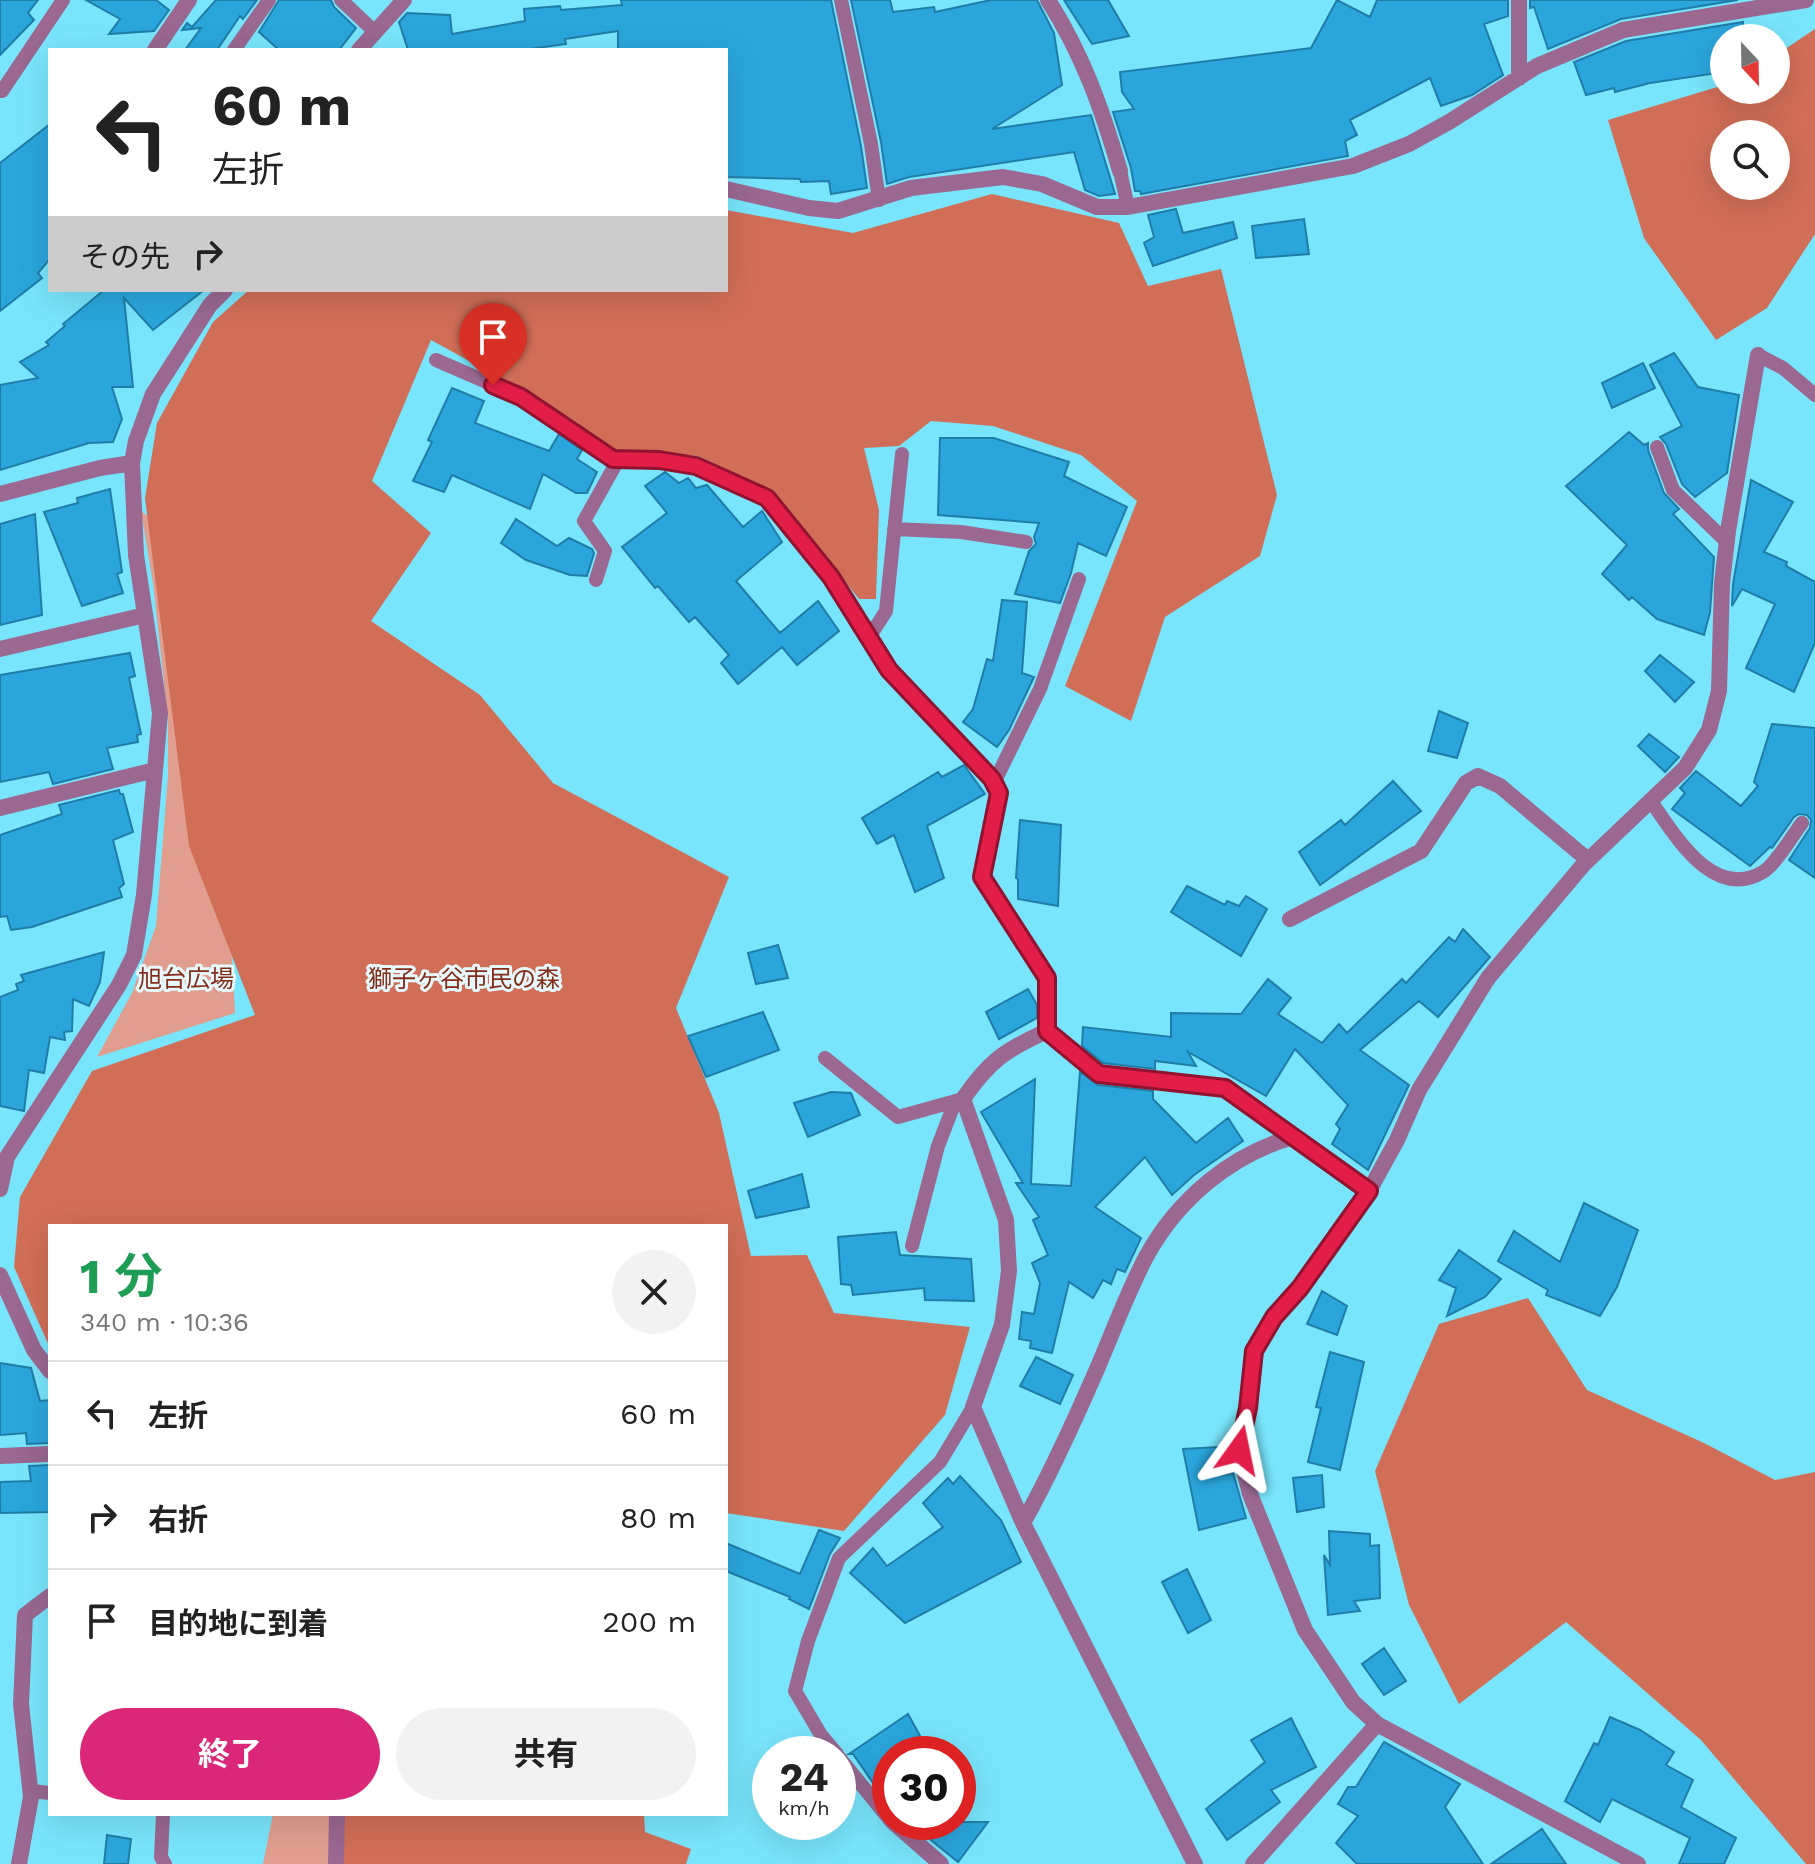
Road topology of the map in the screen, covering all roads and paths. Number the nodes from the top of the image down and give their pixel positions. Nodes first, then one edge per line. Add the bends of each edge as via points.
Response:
1 (63, 0) edge
2 (189, 0) edge
3 (269, 0) edge
4 (341, 0) edge
5 (404, 0) edge
6 (841, 0) edge
7 (1048, 0) edge
8 (1519, 0) edge
9 (1806, 0) edge
10 (375, 32) junction
11 (156, 48) edge
12 (235, 48) edge
13 (361, 48) edge
14 (1519, 78) junction
15 (2, 91) dead end
16 (1120, 171) joint
17 (728, 189) edge
18 (879, 200) junction
19 (1128, 207) junction
20 (223, 292) edge
21 (1758, 355) joint
22 (436, 360) dead end
23 (1815, 395) edge
24 (1657, 447) dead end
25 (902, 454) dead end
26 (618, 460) junction
27 (132, 463) junction
28 (0, 494) edge
29 (894, 529) junction
30 (1026, 542) dead end
31 (1727, 542) junction
32 (1079, 579) dead end
33 (596, 580) dead end
34 (145, 615) junction
35 (870, 636) junction
36 (0, 649) edge
37 (155, 770) junction
38 (994, 783) junction
39 (1650, 800) junction
40 (0, 808) edge
41 (1802, 823) dead end
42 (1588, 860) junction
43 (1290, 919) dead end
44 (1047, 1031) junction
45 (825, 1058) dead end
46 (959, 1100) junction
47 (1293, 1137) junction
48 (0, 1189) edge
49 (1369, 1191) junction
50 (912, 1246) dead end
51 (0, 1275) edge
52 (48, 1368) edge
53 (973, 1407) junction
54 (48, 1454) edge
55 (0, 1456) edge
56 (1023, 1523) junction
57 (48, 1598) edge
58 (1377, 1724) junction
59 (822, 1736) edge
60 (856, 1778) edge
61 (31, 1791) junction
62 (48, 1793) edge
63 (872, 1797) edge
64 (163, 1816) edge
65 (337, 1816) edge
66 (914, 1840) edge
67 (19, 1864) edge
68 (165, 1864) edge
69 (336, 1864) edge
70 (941, 1864) edge
71 (1195, 1864) edge
72 (1253, 1864) edge
73 (1638, 1864) edge

1 - 15 lane
2 - 11 street
3 - 12 lane
4 - 10 lane
5 - 10 street
6 - 18 lane
7 - 16 street via 1101,105
8 - 14 street
9 - 14 street via 1623,30
10 - 13 street
14 - 19 street via 1409,144 1353,166
16 - 19 lane
17 - 18 street via 838,211
18 - 19 street via 911,188 1003,177 1042,184 1097,207
20 - 27 street via 153,394
21 - 23 lane
21 - 31 street
22 - 26 lane via 521,397
24 - 31 lane via 1673,490
25 - 29 lane
26 - 33 lane via 584,521 605,551
26 - 35 lane via 696,466 767,498 831,577
27 - 28 street
27 - 34 street
29 - 30 lane
29 - 35 lane via 886,611
31 - 39 street via 1719,691 1709,730 1685,768
32 - 38 lane via 1040,689
34 - 36 street
34 - 37 street via 160,713
35 - 38 lane via 889,670
37 - 40 street
37 - 48 street via 134,955 7,1157
38 - 44 lane via 999,793 982,877 1047,978
39 - 41 lane via 1686,851 1701,866 1724,876 1748,878 1766,871
39 - 42 street
42 - 43 street via 1500,786 1478,776 1466,783 1421,851
42 - 49 street via 1488,978 1419,1090
44 - 46 street via 1009,1048
44 - 47 street via 1099,1074 1225,1088
45 - 46 lane via 898,1117
46 - 50 lane via 938,1146
46 - 53 street via 1006,1220 1009,1271 1002,1325
47 - 49 street
47 - 56 street via 1262,1146 1222,1170 1177,1211 1146,1257 1057,1461
49 - 58 street via 1254,1351 1239,1450 1250,1494 1305,1630 1353,1702
51 - 52 street via 34,1350
53 - 56 street
53 - 59 lane via 940,1462 839,1558 795,1691
54 - 55 street
56 - 71 street
57 - 61 street via 25,1615 21,1704
58 - 72 street
58 - 73 street
60 - 63 lane
61 - 62 lane
61 - 67 street
64 - 68 lane
65 - 69 street
66 - 70 street

